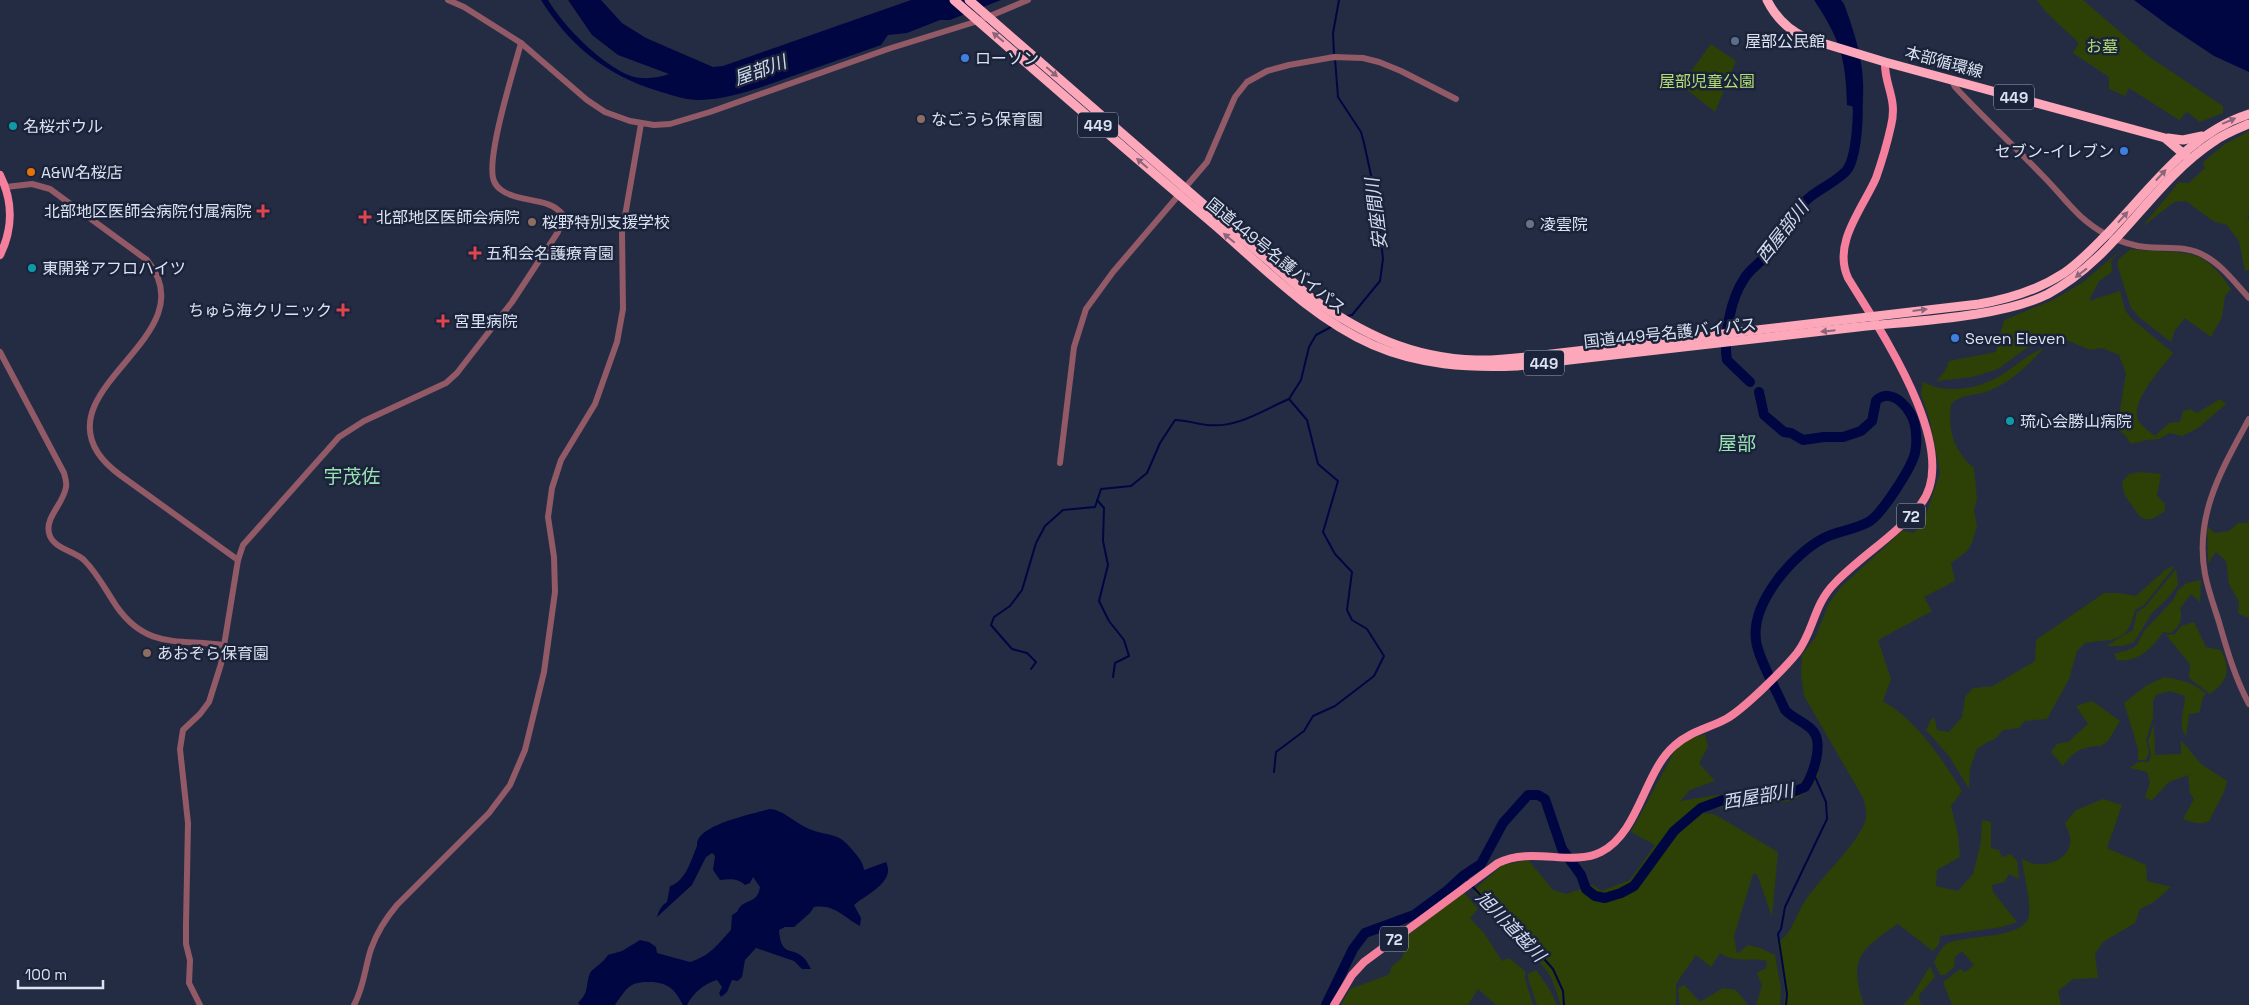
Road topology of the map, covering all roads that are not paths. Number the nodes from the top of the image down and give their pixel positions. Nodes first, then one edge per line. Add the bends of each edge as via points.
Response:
1 (448, 0) edge
2 (954, 0) edge
3 (969, 0) edge
4 (1028, 0) edge
5 (1767, 0) edge
6 (985, 14) junction
7 (975, 18) junction
8 (521, 43) junction
9 (1885, 62) junction
10 (1951, 79) junction
11 (1975, 86) junction
12 (1456, 99) dead end
13 (1969, 102) junction
14 (2249, 114) edge
15 (641, 124) junction
16 (2249, 124) edge
17 (2205, 135) junction
18 (2165, 138) junction
19 (2186, 156) junction
20 (0, 175) edge
21 (6, 187) junction
22 (1182, 192) junction
23 (2106, 235) junction
24 (2116, 239) junction
25 (0, 255) edge
26 (2249, 298) edge
27 (1871, 316) junction
28 (1877, 325) junction
29 (1760, 334) junction
30 (0, 352) edge
31 (2249, 419) edge
32 (1060, 462) dead end
33 (238, 560) junction
34 (223, 644) junction
35 (2249, 704) edge
36 (200, 1005) edge
37 (354, 1005) edge
38 (1334, 1005) edge

1 - 8 street
2 - 7 highway, 国道449号名護バイパス / 449
3 - 6 highway, 国道449号名護バイパス / 449
4 - 6 street
5 - 9 highway, 本部循環線 / 449 via 1781,21 1797,35
6 - 7 street
6 -> 22 highway, 国道449号名護バイパス / 449
7 - 15 street via 689,119 670,124
22 -> 7 highway, 国道449号名護バイパス / 449
8 - 15 street via 587,100 617,118
8 - 33 street via 492,172 499,189 557,208 563,215 558,232 512,302 457,373 446,383 364,421 340,437 243,544
9 - 10 highway, 本部循環線 / 449
9 - 27 main road, 72 via 1894,115 1881,163 1849,230 1844,256 1846,273
10 - 11 highway, 本部循環線 / 449
10 - 13 street
11 - 13 street via 1968,92
11 - 18 highway, 本部循環線 / 449
12 - 22 street via 1394,68 1363,58 1334,58 1267,71 1248,82 1235,97 1213,152
13 - 23 street via 2054,187 2072,210
17 -> 14 highway, 449 via 2224,123
15 - 37 street via 622,233 623,309 617,342 595,404 561,460 552,488 548,517 555,592 544,672 525,750 510,785 489,813 387,917 371,948
16 - 19 highway, 449
17 - 18 highway via 2183,140
17 - 19 highway, 449
18 - 19 highway, 本部循環線 / 449
23 -> 19 highway, 国道449号名護バイパス / 449
19 - 24 highway, 国道449号名護バイパス / 449
20 - 21 main road
21 - 25 main road via 10,223
21 - 33 street via 41,185 58,194 152,266 161,285 161,308 152,328 96,403 91,428 93,441 104,462 120,476
22 - 29 highway, 国道449号名護バイパス / 449 via 1308,300 1410,354 1502,359
22 - 32 street via 1113,272 1086,309 1074,347
23 - 24 street
27 -> 23 highway, 国道449号名護バイパス / 449 via 1978,304 2020,295 2064,273
24 - 26 street via 2133,245 2180,248 2199,253 2216,264
24 -> 28 highway, 国道449号名護バイパス / 449 via 2082,273 2066,284 2023,303 1979,313
27 - 28 main road, 72
27 - 29 highway, 国道449号名護バイパス / 449
28 -> 29 highway, 国道449号名護バイパス / 449
28 - 38 main road, 72 via 1922,412 1933,460 1930,488 1922,503 1826,592 1802,645 1764,686 1729,717 1686,737 1673,747 1618,838 1600,853 1586,856 1523,855 1498,863 1364,962
30 - 34 street via 64,472 67,486 48,524 49,534 57,544 81,558 94,571 129,623 142,632 161,640
31 - 35 street via 2214,486 2206,512 2202,549 2205,576 2237,679
33 - 34 street
34 - 36 street via 221,664 209,702 183,730 180,749 188,823 186,938 190,960 189,983

